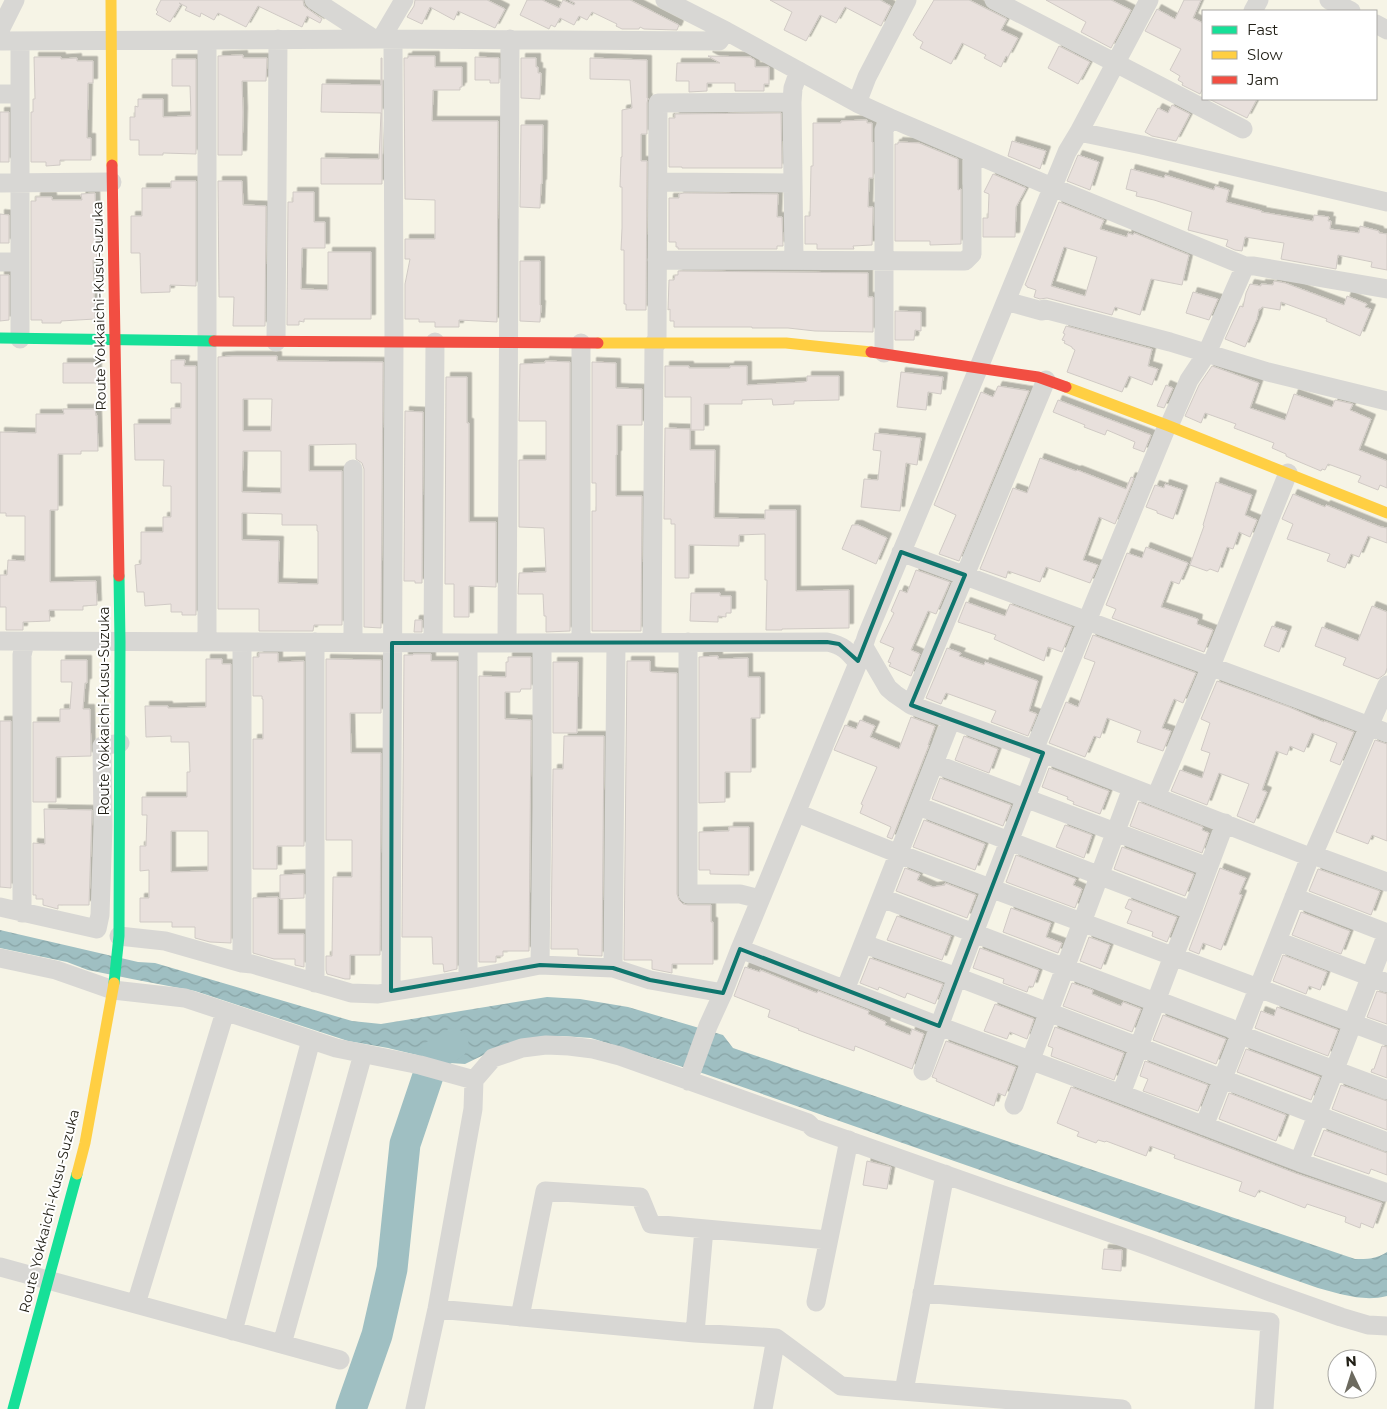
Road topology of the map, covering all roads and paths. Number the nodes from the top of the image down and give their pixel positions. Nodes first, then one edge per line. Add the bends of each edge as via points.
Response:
1 (15, 0) edge
2 (111, 0) edge
3 (314, 0) edge
4 (404, 0) edge
5 (665, 0) edge
6 (907, 0) edge
7 (994, 0) edge
8 (1149, 0) edge
9 (1329, 0) edge
10 (1349, 10) edge
11 (0, 30) edge
12 (726, 31) junction
13 (383, 39) junction
14 (510, 39) junction
15 (111, 40) junction
16 (208, 40) junction
17 (278, 40) junction
18 (0, 41) edge
19 (20, 41) junction
20 (1116, 64) junction
21 (799, 71) junction
22 (0, 94) edge
23 (20, 94) junction
24 (792, 102) junction
25 (857, 102) junction
26 (1205, 103) edge
27 (890, 118) junction
28 (1243, 128) dead end
29 (1079, 132) junction
30 (972, 154) junction
31 (112, 182) junction
32 (658, 182) junction
33 (0, 183) edge
34 (792, 183) junction
35 (20, 184) junction
36 (1045, 184) junction
37 (1387, 202) edge
38 (657, 260) junction
39 (794, 260) junction
40 (884, 261) junction
41 (0, 262) edge
42 (20, 262) junction
43 (1245, 266) junction
44 (1387, 289) edge
45 (1006, 301) junction
46 (0, 338) edge
47 (20, 338) junction
48 (114, 340) junction
49 (207, 342) junction
50 (276, 342) junction
51 (394, 342) junction
52 (435, 342) junction
53 (508, 343) junction
54 (581, 343) junction
55 (656, 343) junction
56 (884, 353) junction
57 (1206, 354) junction
58 (973, 366) junction
59 (1046, 380) junction
60 (1387, 401) edge
61 (1168, 426) junction
62 (353, 469) dead end
63 (1288, 473) junction
64 (1387, 513) edge
65 (901, 552) junction
66 (966, 575) junction
67 (1086, 620) junction
68 (0, 641) edge
69 (25, 642) junction
70 (120, 642) junction
71 (207, 642) junction
72 (316, 642) junction
73 (353, 642) junction
74 (580, 642) junction
75 (652, 642) junction
76 (688, 642) junction
77 (242, 643) junction
78 (392, 643) junction
79 (433, 643) junction
80 (468, 643) junction
81 (507, 643) junction
82 (542, 643) junction
83 (616, 643) junction
84 (860, 654) junction
85 (1211, 666) junction
86 (1387, 685) edge
87 (911, 705) junction
88 (951, 720) junction
89 (1378, 730) edge
90 (120, 743) junction
91 (1038, 751) junction
92 (934, 764) junction
93 (1132, 788) junction
94 (1156, 797) junction
95 (1026, 798) junction
96 (918, 806) junction
97 (797, 813) junction
98 (1225, 823) junction
99 (1115, 832) junction
100 (1010, 840) junction
101 (899, 854) junction
102 (1311, 856) junction
103 (1208, 867) junction
104 (1099, 876) junction
105 (1387, 882) edge
106 (991, 888) junction
107 (1294, 897) junction
108 (882, 898) junction
109 (760, 899) junction
110 (0, 907) edge
111 (1192, 911) junction
112 (22, 912) junction
113 (1082, 922) junction
114 (974, 933) junction
115 (1387, 934) edge
116 (1277, 941) junction
117 (119, 944) junction
118 (864, 944) junction
119 (740, 949) junction
120 (1173, 956) junction
121 (0, 958) edge
122 (242, 964) junction
123 (540, 965) junction
124 (613, 968) junction
125 (1065, 968) junction
126 (957, 978) junction
127 (468, 979) junction
128 (1379, 980) edge
129 (315, 983) junction
130 (114, 984) junction
131 (1259, 989) junction
132 (845, 990) junction
133 (391, 991) junction
134 (723, 993) junction
135 (1156, 1001) junction
136 (225, 1012) junction
137 (1048, 1012) junction
138 (1352, 1023) junction
139 (939, 1026) junction
140 (1240, 1035) junction
141 (1387, 1036) edge
142 (311, 1040) junction
143 (1138, 1047) junction
144 (363, 1054) junction
145 (1030, 1060) junction
146 (1334, 1070) junction
147 (923, 1071) dead end
148 (689, 1078) junction
149 (1223, 1079) junction
150 (474, 1080) junction
151 (1387, 1090) edge
152 (1121, 1094) junction
153 (1014, 1105) dead end
154 (1317, 1116) junction
155 (1204, 1126) junction
156 (849, 1140) junction
157 (1387, 1142) edge
158 (1299, 1162) junction
159 (944, 1174) junction
160 (1385, 1192) dead end
161 (704, 1229) junction
162 (828, 1240) junction
163 (0, 1267) edge
164 (48, 1280) junction
165 (922, 1293) junction
166 (816, 1302) dead end
167 (136, 1304) junction
168 (437, 1309) junction
169 (520, 1317) junction
170 (1387, 1326) edge
171 (233, 1331) junction
172 (695, 1333) junction
173 (776, 1338) junction
174 (282, 1344) junction
175 (340, 1360) dead end
176 (904, 1391) junction
177 (1063, 1407) edge
178 (13, 1409) edge
179 (415, 1409) edge
180 (762, 1409) edge
181 (1122, 1409) edge
182 (1264, 1409) edge

1 - 11 street
2 - 15 street, Route Yokkaichi-Kusu-Suzuka
3 - 13 street
4 - 13 street
5 - 12 street
6 - 25 street
7 - 20 street
8 - 20 street
9 - 10 street
12 - 14 street via 719,41
12 - 21 street
13 - 14 street
13 - 17 street
13 - 51 street
14 - 53 street
15 - 16 street
15 - 19 street
15 - 31 street, Route Yokkaichi-Kusu-Suzuka
16 - 17 street
16 - 49 street
17 - 50 street
18 - 19 street
19 - 23 street
20 - 26 street
20 - 29 street
21 - 24 street
21 - 25 street
22 - 23 street
23 - 35 street
24 - 32 street via 658,102
24 - 34 street
25 - 27 street
26 - 28 street
27 - 30 street
27 - 40 street via 884,130
29 - 36 street
29 - 37 street
30 - 36 street
30 - 40 street via 972,254 965,261
31 - 35 street
31 - 48 street, Route Yokkaichi-Kusu-Suzuka
32 - 34 street
32 - 38 street
33 - 35 street
34 - 39 street
35 - 42 street
36 - 43 street
36 - 45 street
38 - 39 street
38 - 55 street
39 - 40 street
40 - 56 street
41 - 42 street
42 - 47 street
43 - 44 street
43 - 57 street
45 - 57 street
45 - 58 street
46 - 47 street
47 - 48 street
48 - 49 street
48 - 70 street, Route Yokkaichi-Kusu-Suzuka
49 - 50 street
49 - 71 street
50 - 51 street
51 - 52 street
51 - 78 street
52 - 53 street
52 - 79 street
53 - 54 street
53 - 81 street
54 - 55 street
54 - 74 street
55 - 56 street via 786,342
55 - 75 street
56 - 58 street
57 - 60 street
57 - 61 street via 1188,380
58 - 59 street
58 - 65 street
59 - 61 street
59 - 66 street
61 - 63 street
61 - 67 street
62 - 73 street
63 - 64 street
63 - 85 street
65 - 66 street
65 - 84 street
66 - 67 street
66 - 87 street
67 - 85 street
67 - 91 street
68 - 69 street
69 - 70 street
69 - 112 street via 22,655
70 - 71 street
70 - 90 street, Route Yokkaichi-Kusu-Suzuka
71 - 77 street
72 - 73 street
72 - 77 street
72 - 129 street
73 - 78 street
74 - 82 street
74 - 83 street
75 - 76 street
75 - 83 street
76 - 84 street via 827,642 839,644 853,657
76 - 109 street via 688,894 740,894
77 - 122 street
78 - 79 street
78 - 133 street
79 - 80 street
80 - 81 street
80 - 127 street
81 - 82 street
82 - 123 street
83 - 124 street
84 - 87 street via 888,688
84 - 97 street
85 - 89 street
85 - 94 street
86 - 89 street
87 - 88 street
88 - 91 street
88 - 92 street
89 - 102 street
90 - 112 street via 102,746 103,826 97,929
90 - 117 street, Route Yokkaichi-Kusu-Suzuka
91 - 93 street
91 - 95 street
92 - 95 street
92 - 96 street
93 - 94 street
93 - 99 street
94 - 98 street
95 - 99 street
95 - 100 street
96 - 100 street
96 - 101 street
97 - 101 street
97 - 109 street
98 - 102 street
98 - 103 street
99 - 103 street
99 - 104 street
100 - 104 street
100 - 106 street
101 - 106 street
101 - 108 street
102 - 105 street
102 - 107 street
103 - 111 street
104 - 111 street
104 - 113 street
106 - 113 street
106 - 114 street
107 - 115 street
107 - 116 street
108 - 114 street
108 - 118 street
109 - 119 street
110 - 112 street
111 - 120 street
113 - 120 street
113 - 125 street
114 - 125 street
114 - 126 street
115 - 128 street
116 - 128 street
116 - 131 street
117 - 122 street via 165,941
117 - 130 street, Route Yokkaichi-Kusu-Suzuka
118 - 126 street
118 - 132 street
119 - 132 street
119 - 134 street
120 - 131 street
120 - 135 street
121 - 130 street
122 - 129 street via 252,964
123 - 124 street
123 - 127 street
124 - 134 street via 650,980
125 - 135 street
125 - 137 street
126 - 137 street
126 - 139 street
127 - 133 street
128 - 138 street
129 - 133 street via 351,993
130 - 136 street via 185,998
130 - 164 street, Route Yokkaichi-Kusu-Suzuka via 85,1143
131 - 138 street
131 - 140 street
132 - 139 street
134 - 148 street
135 - 140 street via 1230,1028
135 - 143 street
136 - 142 street
136 - 167 street
137 - 143 street
137 - 145 street
138 - 141 street
138 - 146 street
139 - 145 street
139 - 147 street
140 - 146 street
140 - 149 street
142 - 144 street
142 - 171 street
143 - 149 street
143 - 152 street
144 - 150 street
144 - 174 street
145 - 152 street
145 - 153 street
146 - 151 street
146 - 154 street
148 - 150 street via 593,1048 546,1045 522,1048 493,1058
148 - 156 street
149 - 154 street
149 - 155 street
150 - 168 street via 473,1109
152 - 155 street
154 - 157 street
154 - 158 street
155 - 158 street
156 - 159 street
156 - 162 street
158 - 160 street
159 - 165 street
159 - 170 street via 1341,1317 1368,1325
161 - 162 street
161 - 169 street via 651,1224 640,1196 545,1191
161 - 172 street
162 - 166 street
163 - 164 street
164 - 167 street
164 - 178 street, Route Yokkaichi-Kusu-Suzuka
165 - 176 street
165 - 182 street via 1270,1322
167 - 171 street
168 - 169 street
168 - 179 street
169 - 172 street
171 - 174 street
172 - 173 street
173 - 176 street via 841,1386
173 - 180 street
174 - 175 street
176 - 177 street
177 - 181 street

